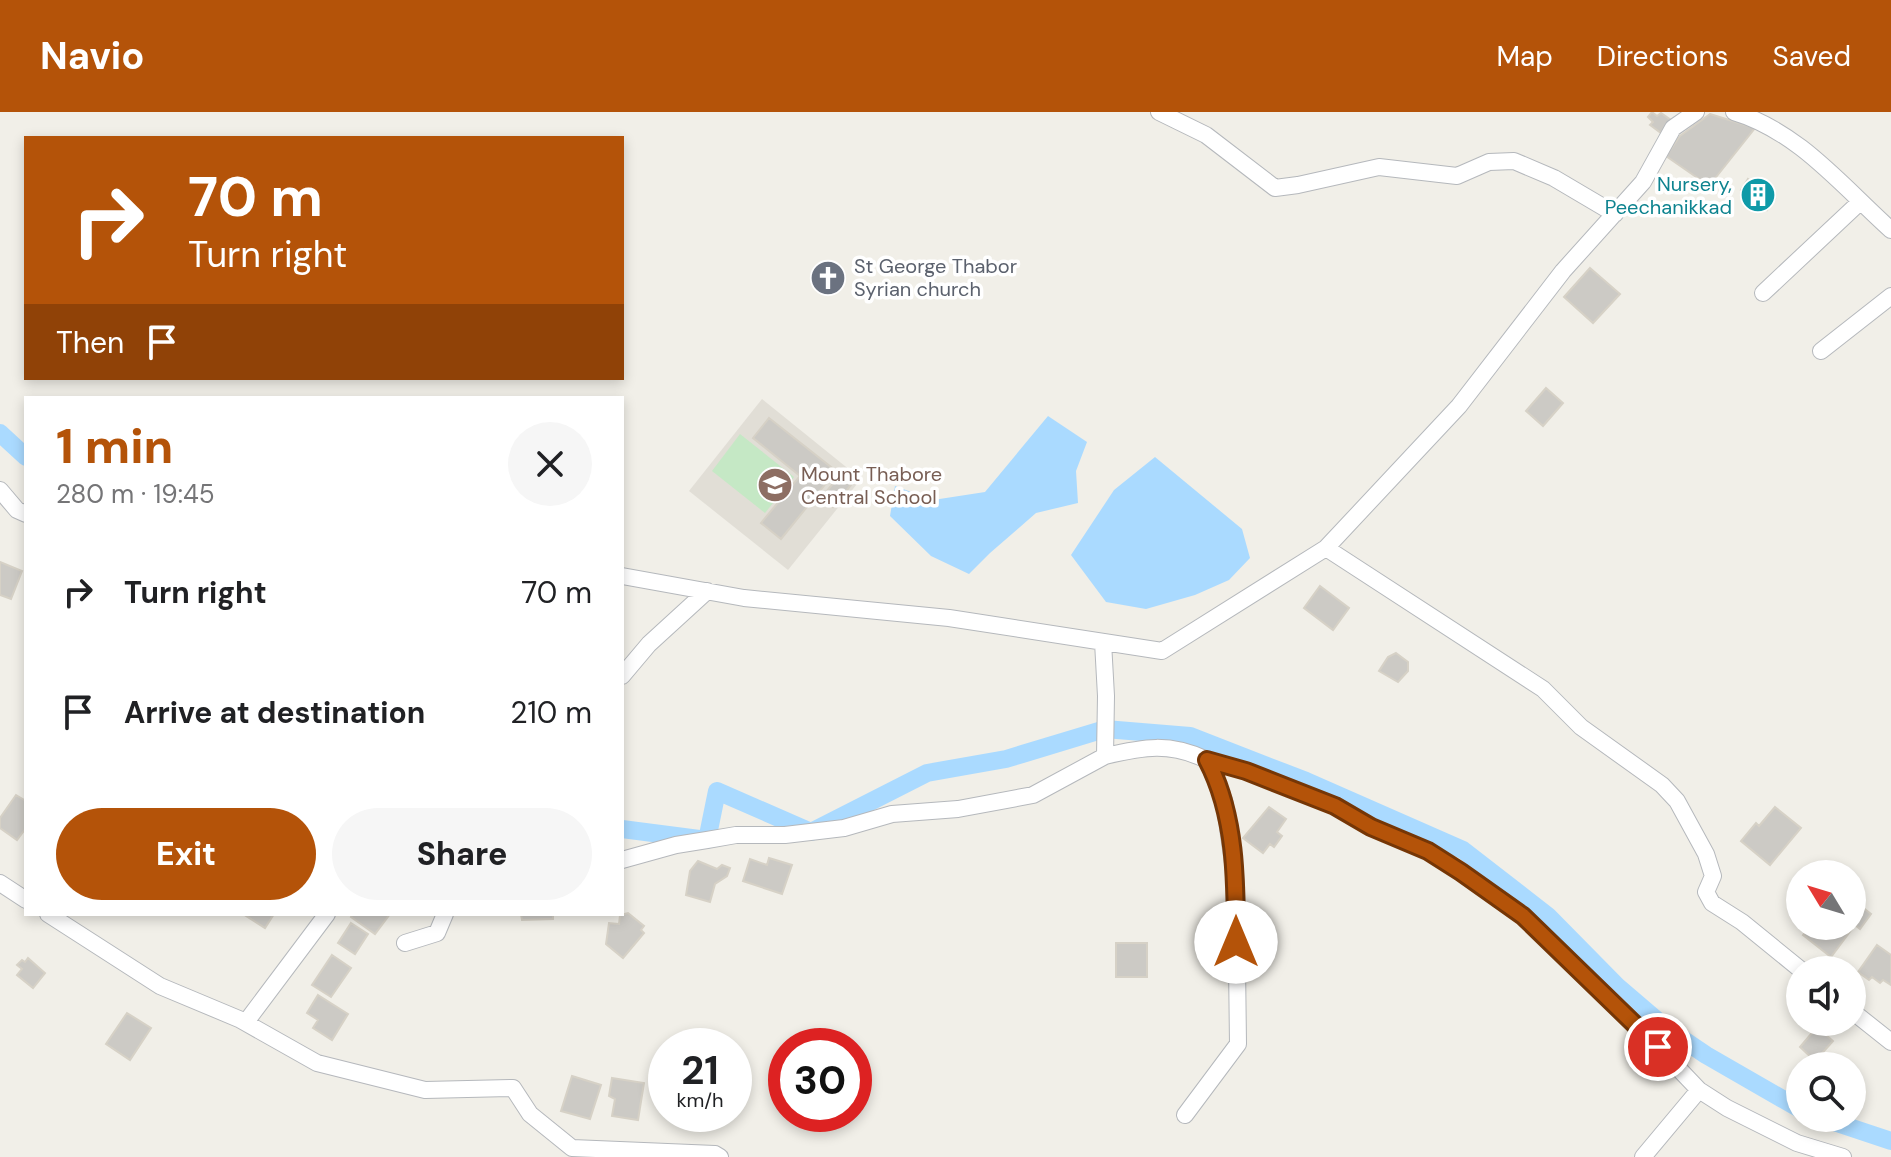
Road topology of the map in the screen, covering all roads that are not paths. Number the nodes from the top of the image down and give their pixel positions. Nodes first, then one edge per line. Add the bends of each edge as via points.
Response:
1 (1159, 112) edge
2 (1696, 112) edge
3 (1734, 112) edge
4 (1860, 202) junction
5 (1615, 214) junction
6 (1891, 230) edge
7 (1763, 293) dead end
8 (1891, 296) edge
9 (1821, 351) dead end
10 (0, 490) edge
11 (24, 513) edge
12 (1326, 548) junction
13 (624, 576) edge
14 (707, 591) junction
15 (1103, 642) junction
16 (624, 674) edge
17 (1105, 756) junction
18 (1207, 760) junction
19 (624, 859) edge
20 (0, 883) edge
21 (24, 899) edge
22 (51, 916) edge
23 (326, 916) edge
24 (444, 916) edge
25 (405, 943) dead end
26 (1786, 958) edge
27 (239, 1019) junction
28 (1866, 1022) edge
29 (1891, 1042) edge
30 (1699, 1090) junction
31 (1185, 1115) dead end
32 (720, 1157) edge
33 (1643, 1157) edge
34 (1843, 1157) edge

1 - 5 street via 1206,135 1275,188 1379,167 1457,176 1489,162 1514,161
2 - 5 street via 1673,128 1643,182
3 - 4 street via 1790,138
4 - 6 street
4 - 7 street
5 - 12 street via 1563,271 1459,406
8 - 9 street
10 - 11 street
12 - 15 street via 1162,651
12 - 26 street via 1543,689 1581,727 1662,785 1677,801 1706,854 1713,876 1706,892 1712,903
13 - 14 street
14 - 15 street via 949,618
14 - 16 street
15 - 17 street
17 - 18 street via 1162,746
17 - 19 street via 1033,795 892,814 844,828 736,835
18 - 30 street via 1335,806 1428,851 1491,891 1562,952
18 - 31 street via 1224,800 1236,884 1238,1044
20 - 21 street
22 - 27 street via 160,986
23 - 27 street via 246,1022
24 - 25 street via 437,933
27 - 32 street via 317,1063 425,1090 513,1088 530,1114 572,1148
28 - 29 street
30 - 33 street
30 - 34 street via 1797,1143

